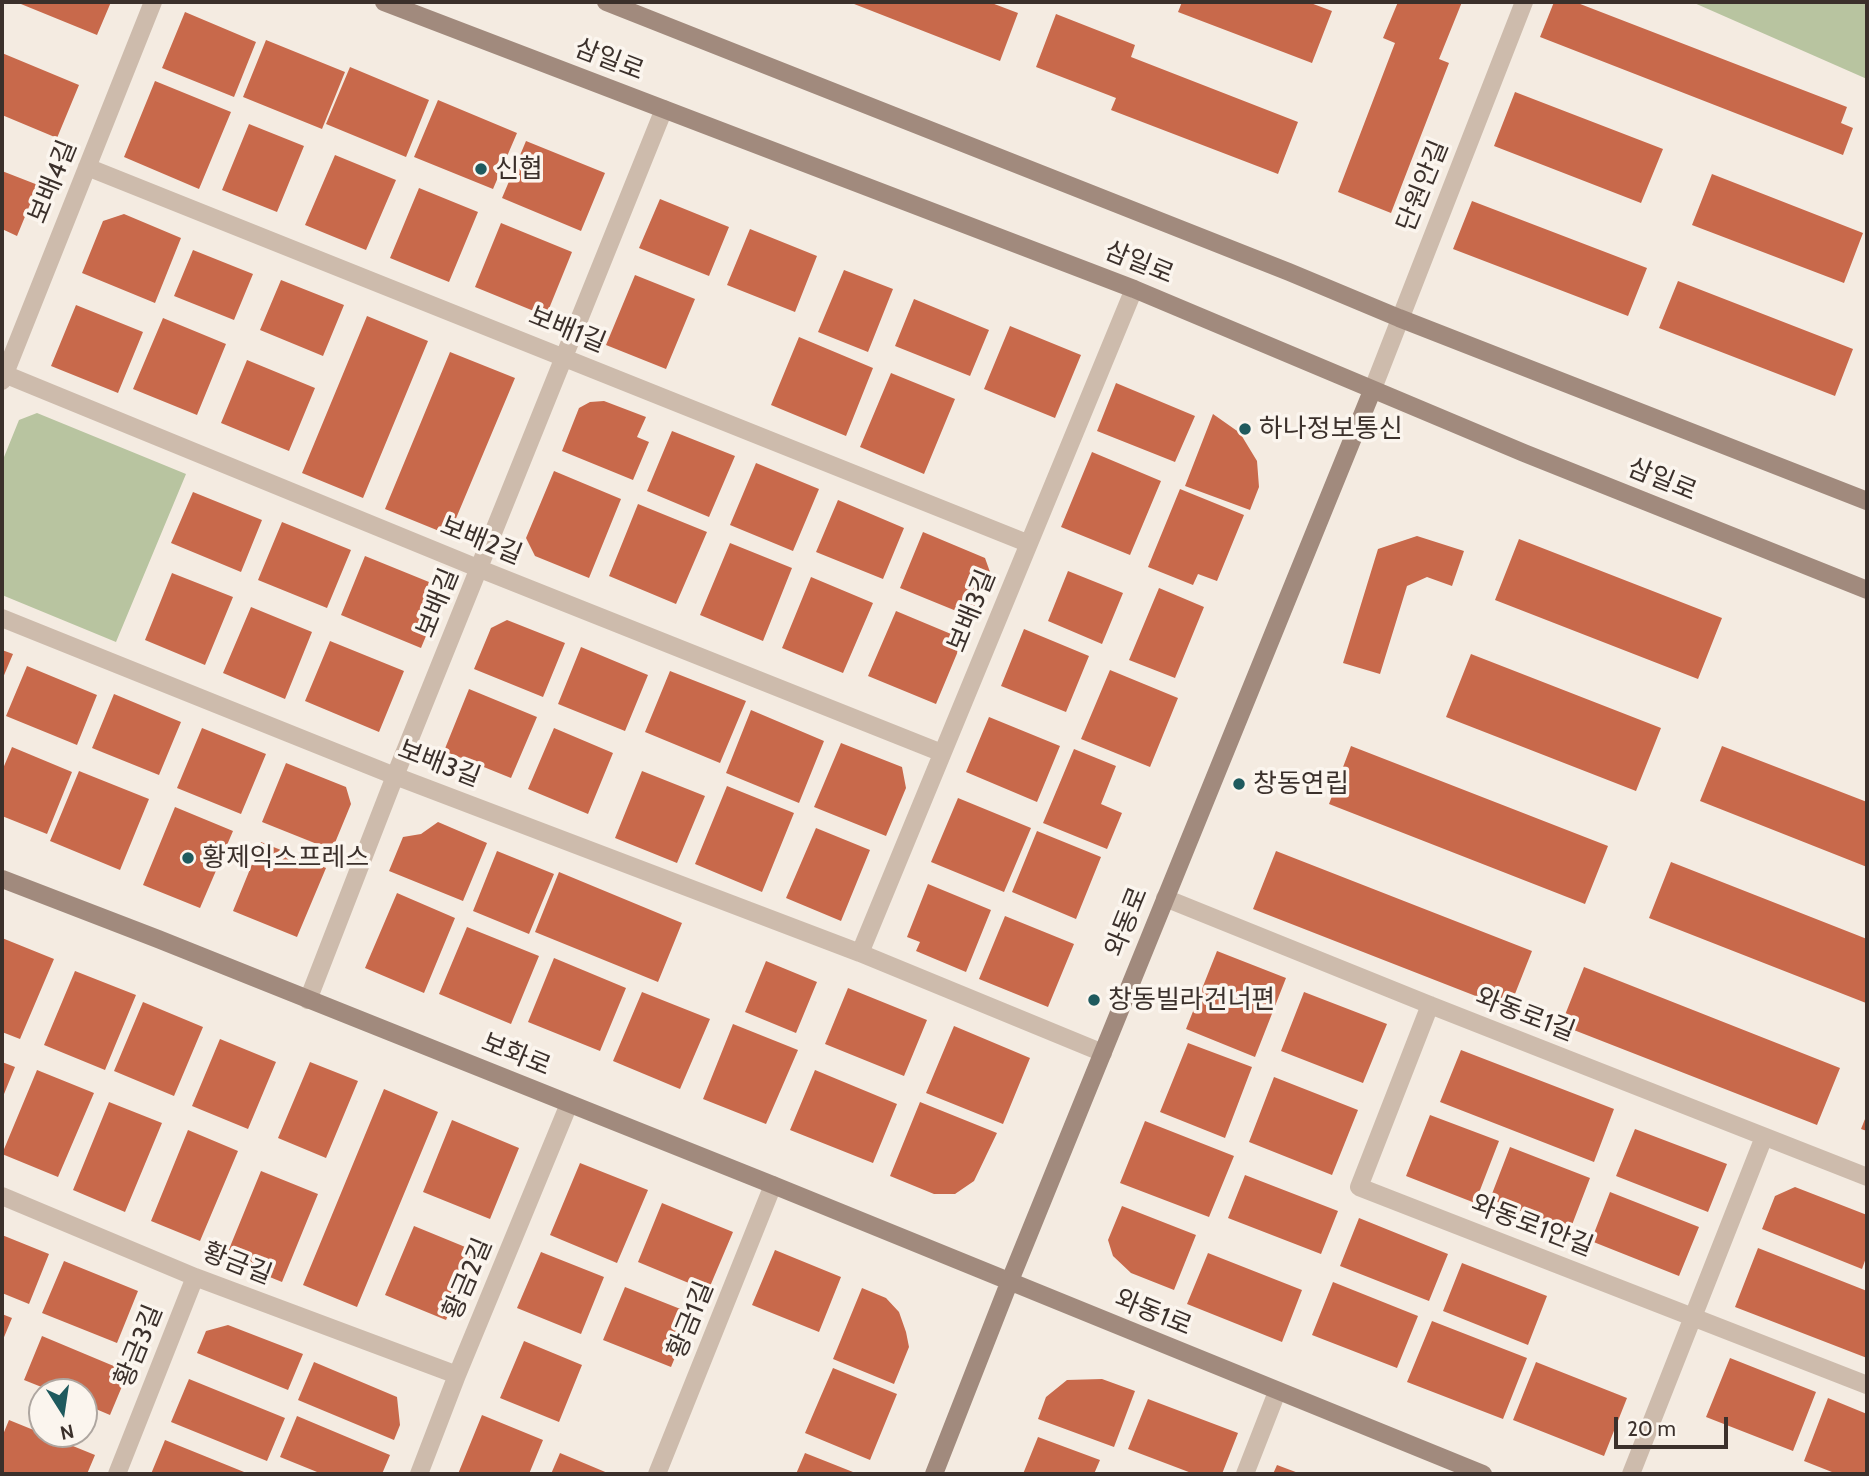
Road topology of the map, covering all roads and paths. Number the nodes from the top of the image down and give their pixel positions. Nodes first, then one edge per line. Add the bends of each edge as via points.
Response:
1 (153, 2) edge
2 (384, 2) edge
3 (606, 2) edge
4 (1524, 2) edge
5 (664, 108) junction
6 (87, 167) junction
7 (1134, 289) junction
8 (1399, 318) junction
9 (564, 357) junction
10 (3, 376) edge
11 (1372, 391) junction
12 (1867, 501) edge
13 (1027, 543) junction
14 (480, 569) junction
15 (1867, 590) edge
16 (2, 618) edge
17 (942, 753) junction
18 (395, 776) junction
19 (2, 879) edge
20 (1165, 898) junction
21 (860, 953) junction
22 (307, 1000) junction
23 (1430, 1005) junction
24 (1104, 1053) junction
25 (569, 1104) junction
26 (1764, 1137) junction
27 (1867, 1177) edge
28 (773, 1185) junction
29 (2, 1196) edge
30 (195, 1277) junction
31 (1009, 1283) junction
32 (1693, 1317) junction
33 (457, 1375) junction
34 (1867, 1385) edge
35 (1278, 1392) junction
36 (117, 1474) edge
37 (419, 1474) edge
38 (657, 1474) edge
39 (934, 1474) edge
40 (1245, 1474) edge
41 (1483, 1474) edge
42 (1631, 1474) edge

1 - 6 street, 보배4길
2 - 5 main road, 삼일로
3 - 8 main road, 삼일로
4 - 8 street, 단원안길
5 - 7 main road, 삼일로
5 - 9 street, 보배길
6 - 9 street, 보배1길
6 - 10 street, 보배4길
7 - 11 main road, 삼일로
7 - 13 street, 보배3길
8 - 11 street, 단원안길
8 - 12 main road, 삼일로
9 - 13 street, 보배1길
9 - 14 street, 보배길
10 - 14 street, 보배2길
11 - 15 main road, 삼일로
11 - 20 main road, 와동로
13 - 17 street, 보배3길
14 - 17 street, 보배2길
14 - 18 street, 보배길
16 - 18 street, 보배3길
17 - 21 street, 보배3길
18 - 21 street, 보배3길
18 - 22 street, 보배길
19 - 22 main road, 보화로
20 - 23 street, 와동로1길
20 - 24 main road, 와동로
21 - 24 street, 보배3길
22 - 25 main road, 보화로
23 - 26 street, 와동로1길
23 - 32 street, 와동로1안길 via 1359,1187
24 - 31 main road, 와동로
25 - 28 main road, 보화로
25 - 33 street, 황금2길
26 - 27 street, 와동로1길
26 - 32 street
28 - 31 main road, 보화로
28 - 38 street, 황금1길
29 - 30 street, 황금길
30 - 33 street, 황금길
30 - 36 street, 황금3길
31 - 35 main road, 와동1로
31 - 39 main road, 와동로
32 - 34 street, 와동로1안길
32 - 42 street
33 - 37 street, 황금2길
35 - 40 street
35 - 41 main road, 와동1로

